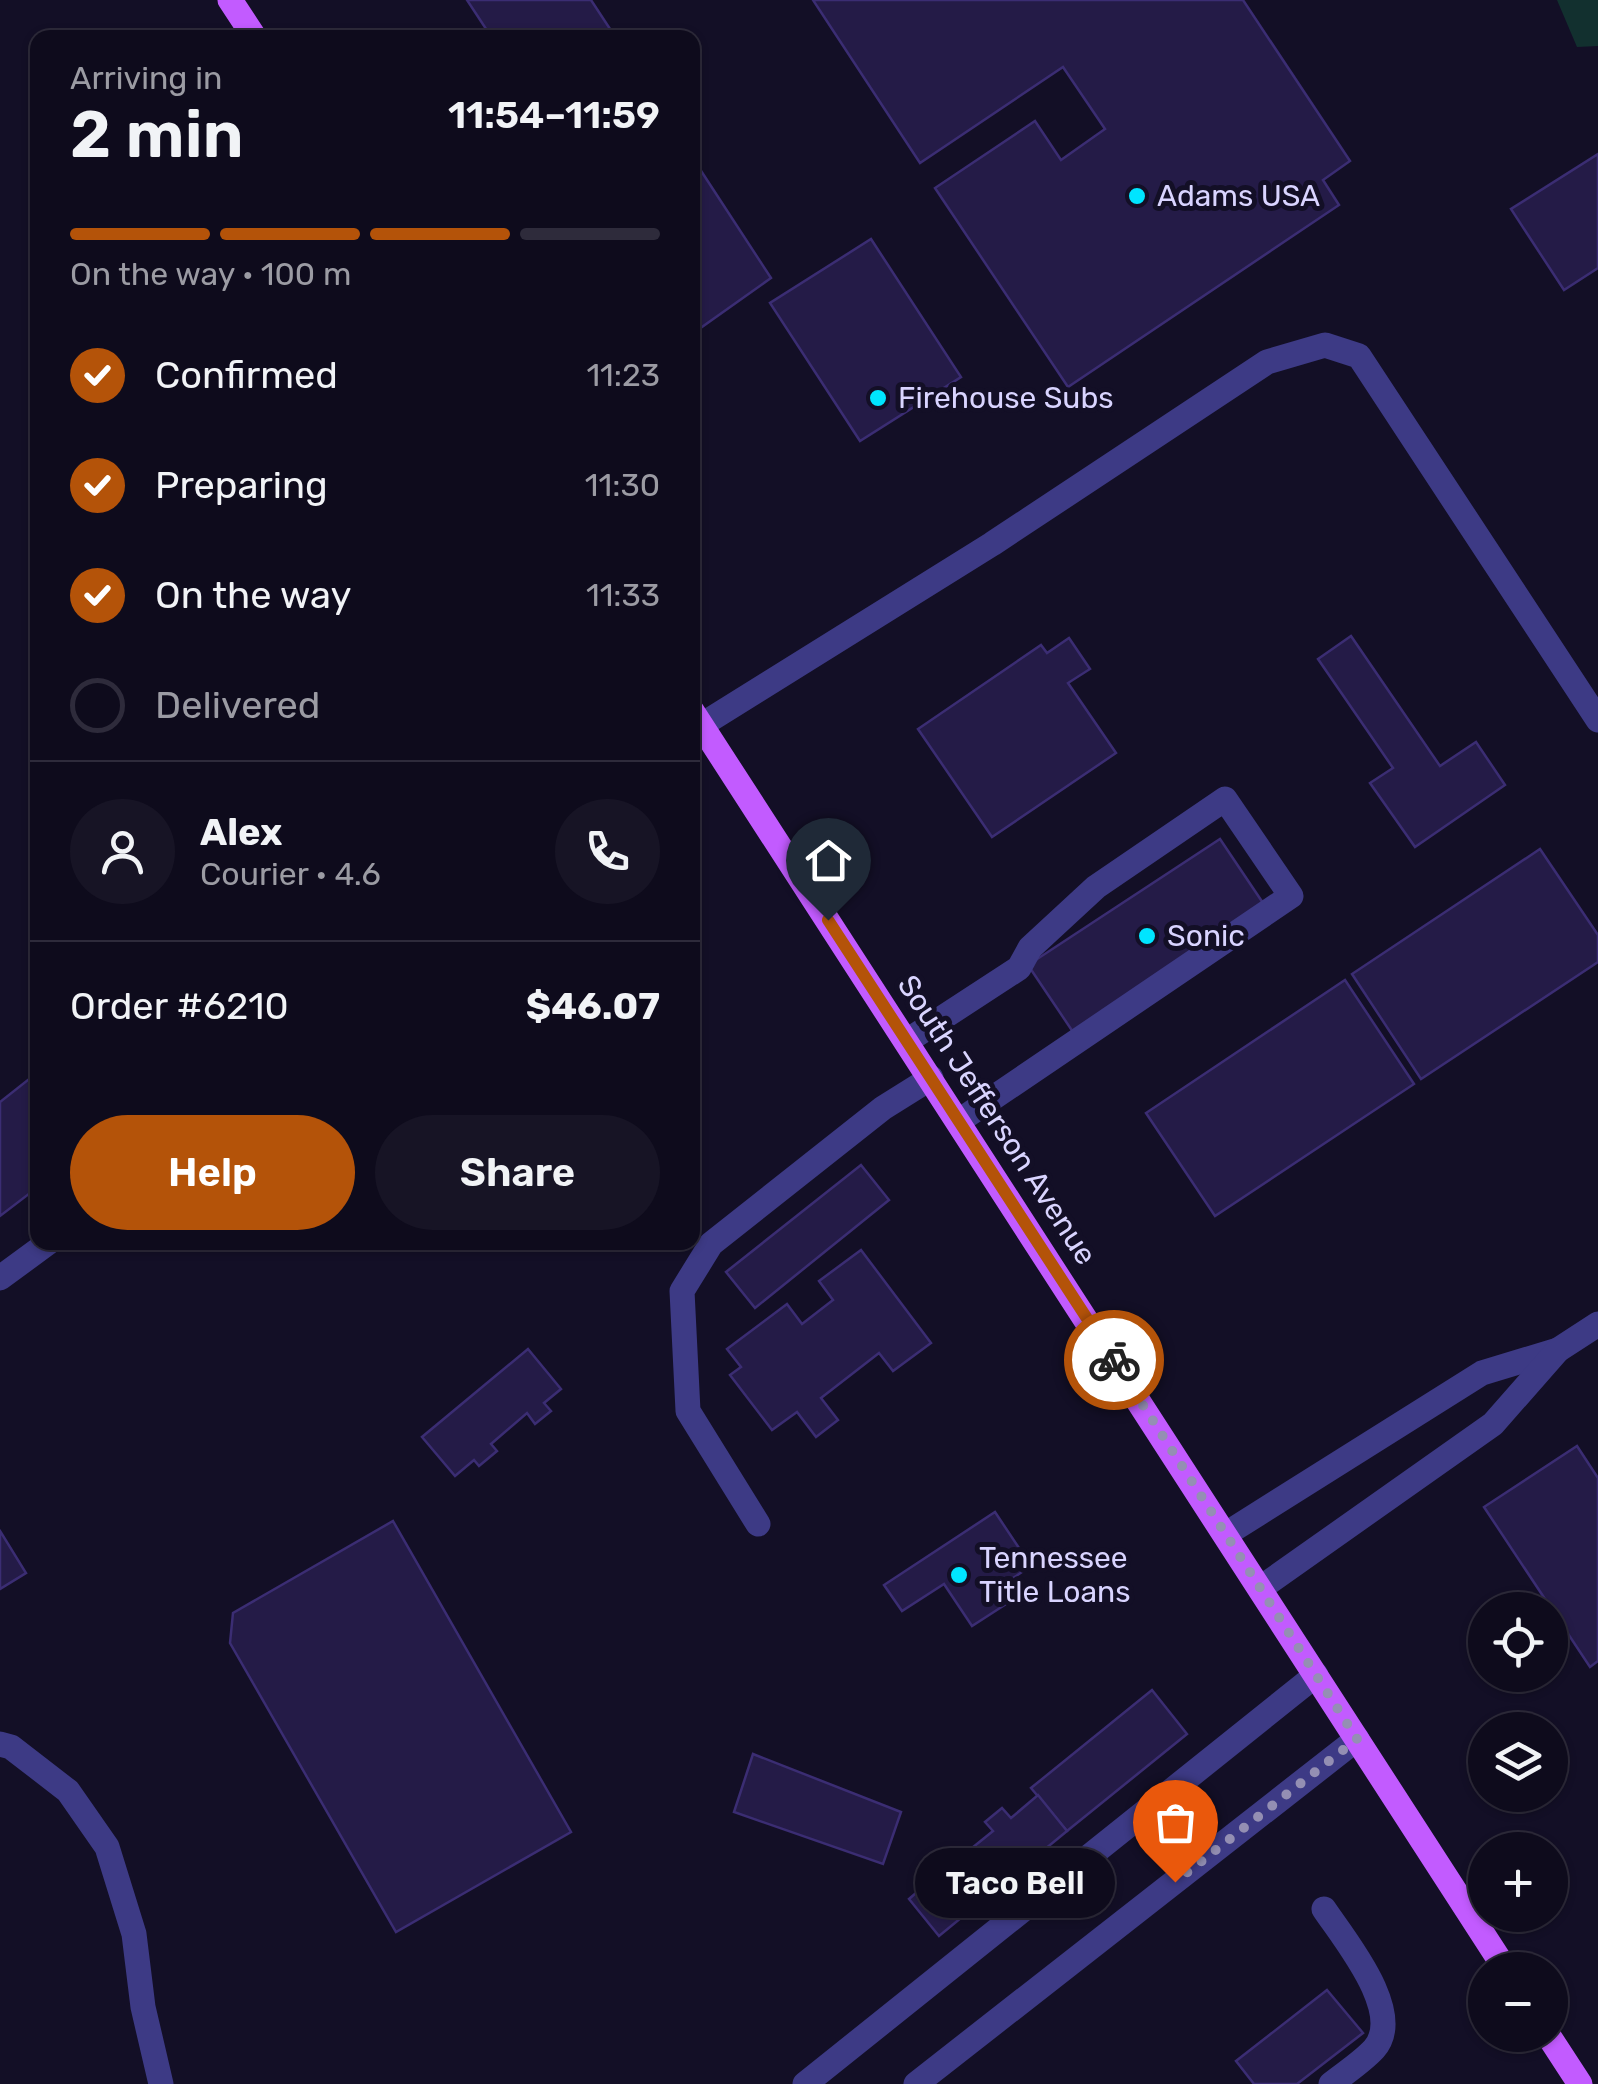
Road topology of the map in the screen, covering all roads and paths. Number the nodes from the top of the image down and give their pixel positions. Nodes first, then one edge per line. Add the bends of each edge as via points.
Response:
1 (230, 0) edge
2 (250, 30) edge
3 (700, 719) edge
4 (1598, 720) edge
5 (700, 730) edge
6 (907, 1041) junction
7 (931, 1078) junction
8 (959, 1121) junction
9 (38, 1250) edge
10 (0, 1278) edge
11 (1598, 1324) edge
12 (1558, 1350) junction
13 (758, 1524) dead end
14 (1226, 1534) junction
15 (1262, 1587) junction
16 (1316, 1674) junction
17 (1357, 1739) junction
18 (0, 1744) edge
19 (1324, 1909) dead end
20 (1494, 1952) edge
21 (1559, 2052) edge
22 (161, 2084) edge
23 (805, 2084) edge
24 (916, 2084) edge
25 (1331, 2084) edge
26 (1580, 2084) edge

1 - 2 main road
3 - 4 street via 992,544 1267,362 1325,346 1359,356
5 - 6 main road, South Jefferson Avenue
6 - 7 main road, South Jefferson Avenue
6 - 8 street via 1019,968 1030,948 1096,887 1226,798 1291,896
7 - 8 main road, South Jefferson Avenue
7 - 13 street via 711,1244 682,1291 688,1411
8 - 14 main road, South Jefferson Avenue
9 - 10 street
11 - 12 street
12 - 14 street via 1482,1372
12 - 15 street via 1493,1424
14 - 15 main road, South Jefferson Avenue
15 - 16 main road, South Jefferson Avenue
16 - 17 main road, South Jefferson Avenue
16 - 23 street
17 - 20 main road, South Jefferson Avenue
17 - 24 street
18 - 22 street via 68,1791 107,1847 134,1934
19 - 25 street via 1377,1993 1384,2023 1377,2046
21 - 26 main road

